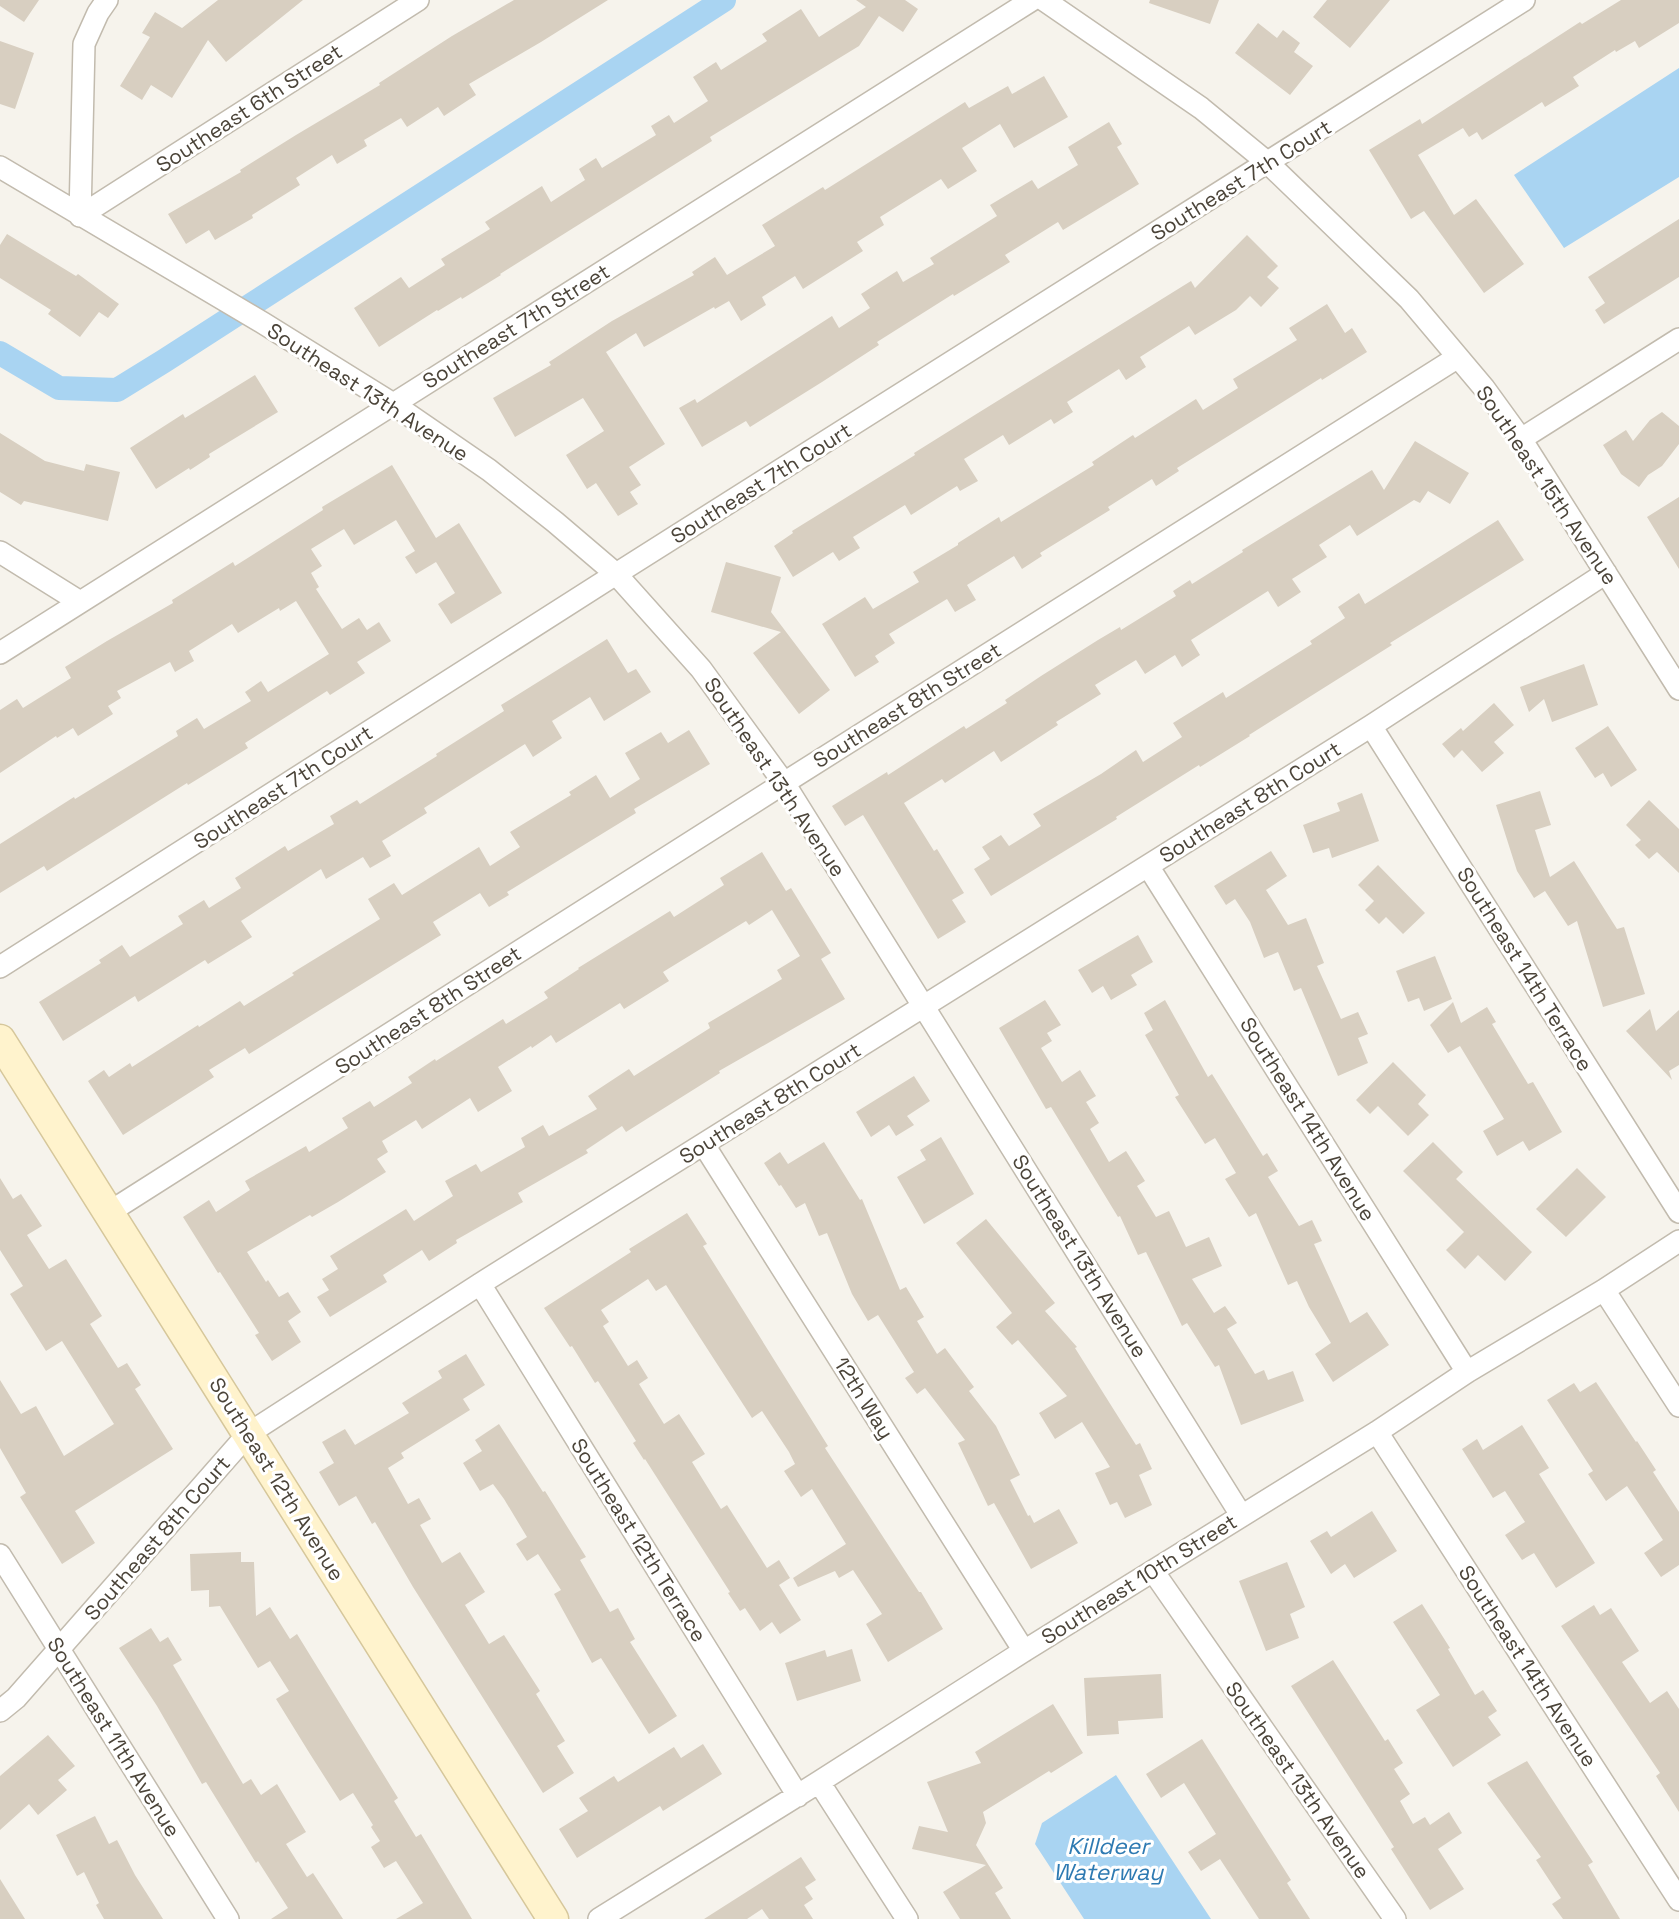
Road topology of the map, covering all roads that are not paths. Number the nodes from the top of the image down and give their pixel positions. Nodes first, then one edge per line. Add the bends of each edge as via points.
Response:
1 (107, 0) edge
2 (418, 0) edge
3 (1032, 0) edge
4 (1044, 0) edge
5 (1524, 0) edge
6 (1268, 163) junction
7 (0, 167) edge
8 (80, 216) junction
9 (1679, 340) edge
10 (1458, 357) junction
11 (393, 404) junction
12 (1521, 439) junction
13 (0, 552) edge
14 (1606, 573) junction
15 (616, 575) junction
16 (80, 601) junction
17 (0, 653) edge
18 (1679, 690) edge
19 (1371, 726) junction
20 (784, 783) junction
21 (1148, 866) junction
22 (0, 967) edge
23 (925, 1006) junction
24 (0, 1040) edge
25 (704, 1145) junction
26 (1679, 1212) edge
27 (108, 1213) junction
28 (1679, 1241) edge
29 (480, 1284) junction
30 (1604, 1290) junction
31 (1467, 1372) junction
32 (1679, 1406) edge
33 (1377, 1432) junction
34 (248, 1434) junction
35 (1241, 1515) junction
36 (0, 1555) edge
37 (1153, 1571) junction
38 (59, 1649) junction
39 (1024, 1651) junction
40 (0, 1711) edge
41 (819, 1782) junction
42 (798, 1796) junction
43 (1679, 1900) edge
44 (228, 1919) edge
45 (553, 1919) edge
46 (599, 1919) edge
47 (907, 1919) edge
48 (1395, 1919) edge

1 - 8 street via 84,44
2 - 8 street, Southeast 6th Street
3 - 11 street, Southeast 7th Street
4 - 6 street, Southeast 15th Avenue via 1201,108
5 - 6 street, Southeast 7th Court
6 - 10 street, Southeast 15th Avenue via 1409,299
6 - 15 street, Southeast 7th Court
7 - 8 street, Southeast 13th Avenue
8 - 11 street, Southeast 13th Avenue
9 - 12 street
10 - 12 street, Southeast 15th Avenue
10 - 20 street, Southeast 8th Street
11 - 15 street, Southeast 13th Avenue via 489,470
11 - 16 street, Southeast 7th Street
12 - 14 street, Southeast 15th Avenue
13 - 16 street
14 - 18 street, Southeast 15th Avenue
14 - 19 street, Southeast 8th Court
15 - 20 street, Southeast 13th Avenue via 701,669
15 - 22 street, Southeast 7th Court
16 - 17 street, Southeast 7th Street
19 - 21 street, Southeast 8th Court
19 - 26 street, Southeast 14th Terrace
20 - 23 street, Southeast 13th Avenue
20 - 27 street, Southeast 8th Street
21 - 23 street, Southeast 8th Court
21 - 31 street, Southeast 14th Avenue
23 - 25 street, Southeast 8th Court
23 - 35 street, Southeast 13th Avenue
24 - 27 street, Southeast 12th Avenue
25 - 29 street, Southeast 8th Court
25 - 39 street, 12th Way
27 - 34 street, Southeast 12th Avenue
28 - 30 street, Southeast 10th Street
29 - 34 street, Southeast 8th Court
29 - 42 street, Southeast 12th Terrace
30 - 31 street, Southeast 10th Street
30 - 32 street
31 - 33 street, Southeast 10th Street
33 - 35 street, Southeast 10th Street
33 - 43 street, Southeast 14th Avenue
34 - 38 street, Southeast 8th Court
34 - 45 street, Southeast 12th Avenue
35 - 37 street, Southeast 10th Street
36 - 38 street, Southeast 11th Avenue
37 - 39 street, Southeast 10th Street
37 - 48 street, Southeast 13th Avenue
38 - 40 street, Southeast 8th Court
38 - 44 street, Southeast 11th Avenue
39 - 41 street, Southeast 10th Street
41 - 42 street, Southeast 10th Street
41 - 47 street
42 - 46 street, Southeast 10th Street

